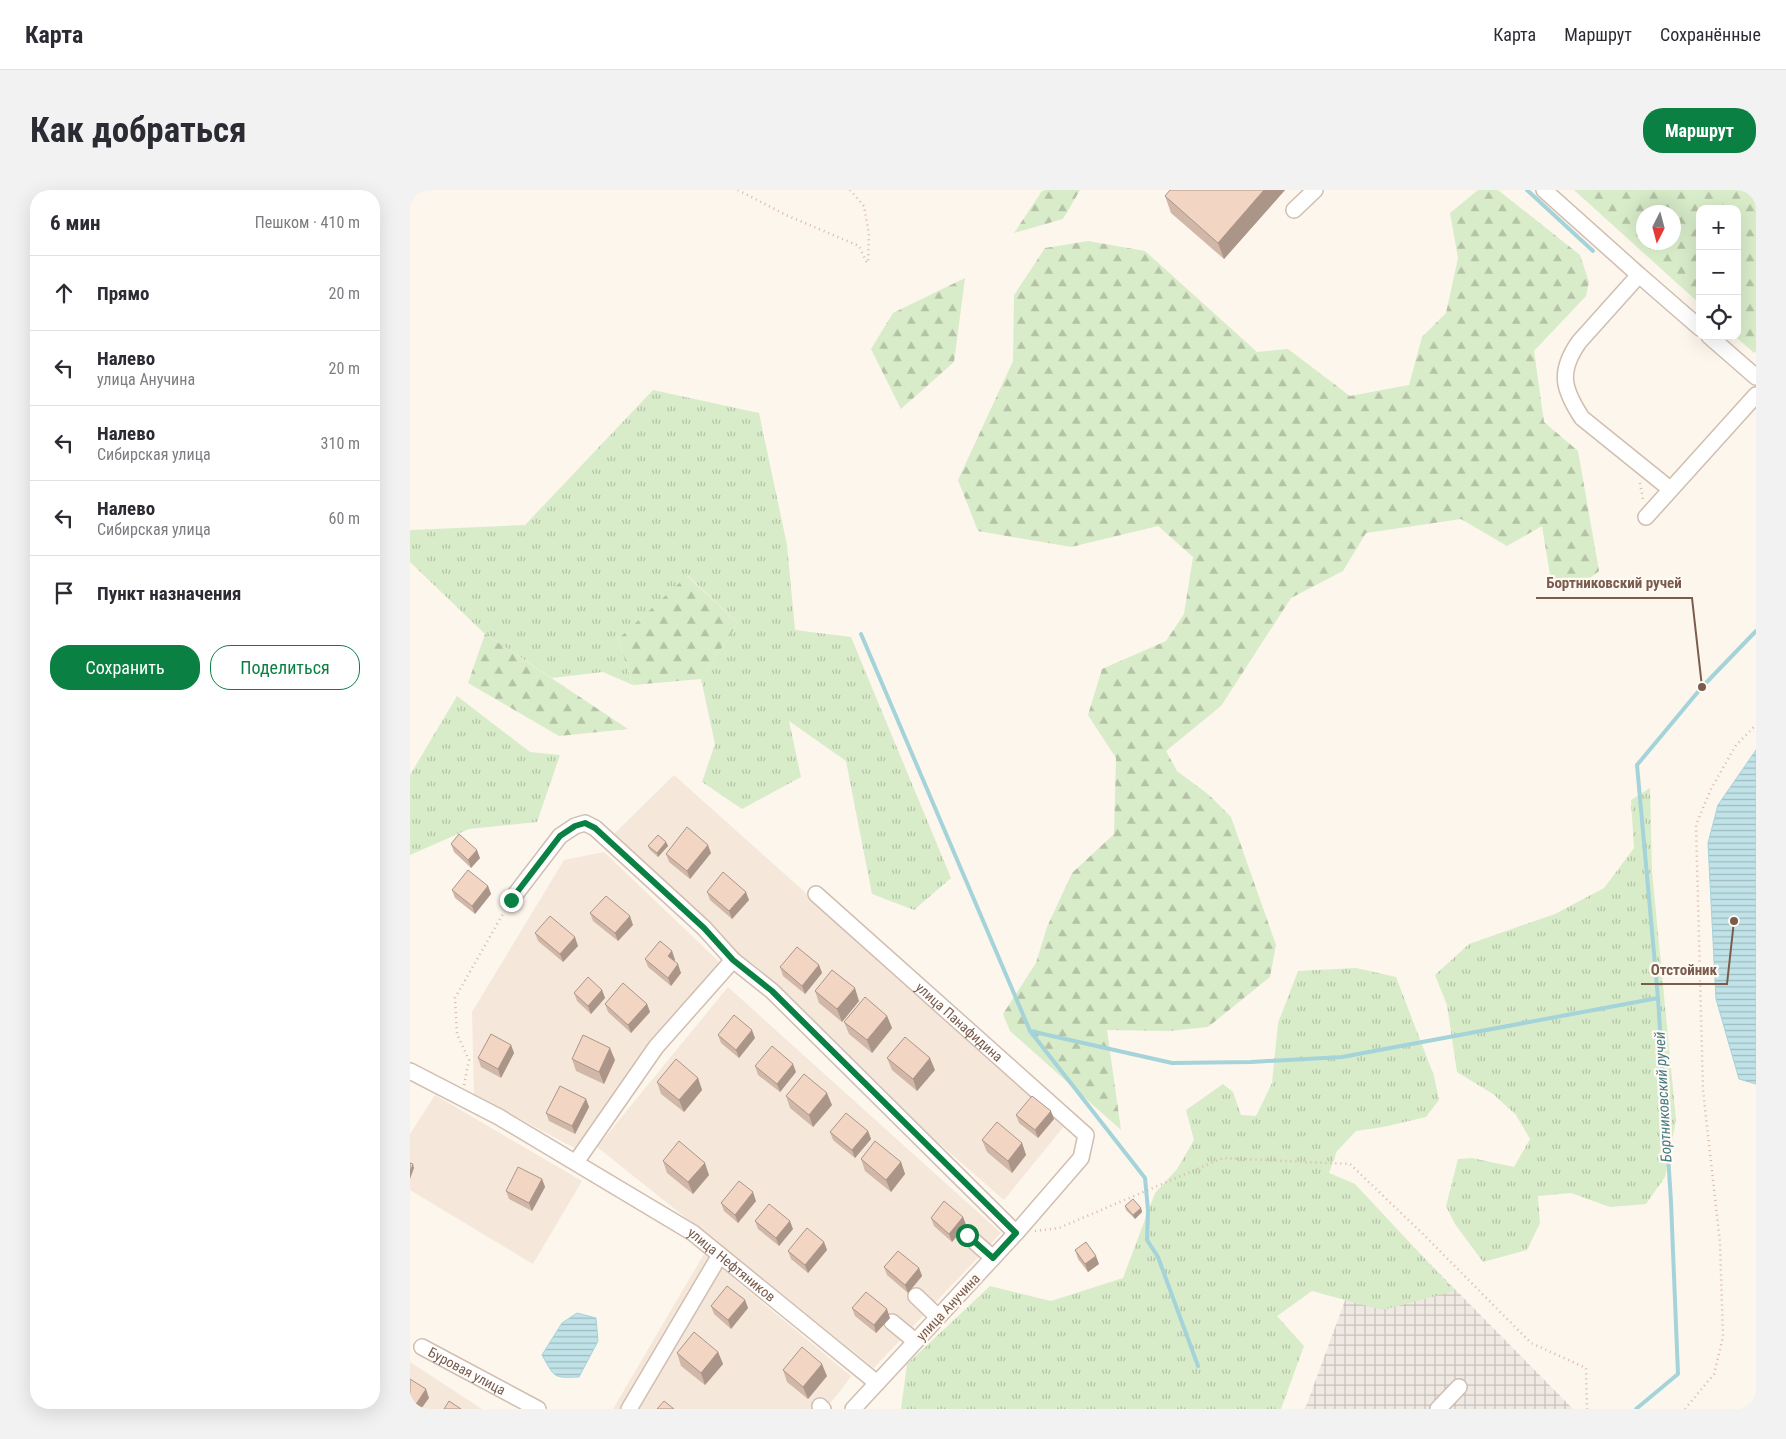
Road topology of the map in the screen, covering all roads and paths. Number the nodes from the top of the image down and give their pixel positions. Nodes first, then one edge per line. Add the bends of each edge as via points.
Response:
1 (738, 190) edge
2 (850, 190) edge
3 (1315, 190) edge
4 (1544, 190) edge
5 (1294, 210) dead end
6 (1639, 275) junction
7 (1696, 325) edge
8 (1714, 340) edge
9 (1756, 377) edge
10 (1756, 395) edge
11 (1638, 479) dead end
12 (1670, 489) junction
13 (1644, 510) joint
14 (1756, 725) edge
15 (816, 894) dead end
16 (511, 900) joint
17 (733, 960) junction
18 (410, 1071) edge
19 (461, 1098) junction
20 (1081, 1158) joint
21 (576, 1162) junction
22 (1016, 1233) junction
23 (967, 1235) dead end
24 (720, 1255) junction
25 (993, 1258) junction
26 (916, 1296) dead end
27 (938, 1317) junction
28 (892, 1322) dead end
29 (916, 1341) junction
30 (422, 1347) dead end
31 (877, 1383) junction
32 (1459, 1387) dead end
33 (538, 1409) edge
34 (629, 1409) edge
35 (853, 1409) edge
36 (1438, 1409) edge
37 (1587, 1409) edge
38 (1685, 1409) edge

1 - 2 path via 786,215 859,246 868,265 869,234 864,206
3 - 5 street
4 - 6 street
6 - 7 street
6 - 12 street via 1571,354 1565,371 1566,388 1582,418
8 - 9 street
10 - 12 street
11 - 13 path
12 - 13 street
14 - 38 path via 1736,745 1711,789 1696,825 1703,1090 1720,1243 1723,1337 1714,1374
15 - 20 street, улица Панафидина via 1086,1135
16 - 17 street via 560,836 585,823 595,828 704,928
16 - 19 path via 455,998 457,1034 469,1060
17 - 21 street via 656,1047
17 - 22 street via 772,991
18 - 19 street, улица Нефтяников
19 - 21 street, улица Нефтяников
20 - 22 street, улица Анучина
21 - 24 street, улица Нефтяников via 693,1233
22 - 25 street, улица Анучина
22 - 37 path via 1059,1228 1223,1158 1350,1164 1531,1343 1586,1368
23 - 25 street
24 - 31 street, улица Нефтяников
24 - 34 street
25 - 27 street, улица Анучина
26 - 27 street
27 - 29 street, улица Анучина
28 - 29 street
29 - 31 street, улица Анучина
30 - 33 street, Буровая улица
31 - 35 street, улица Анучина
32 - 36 street

